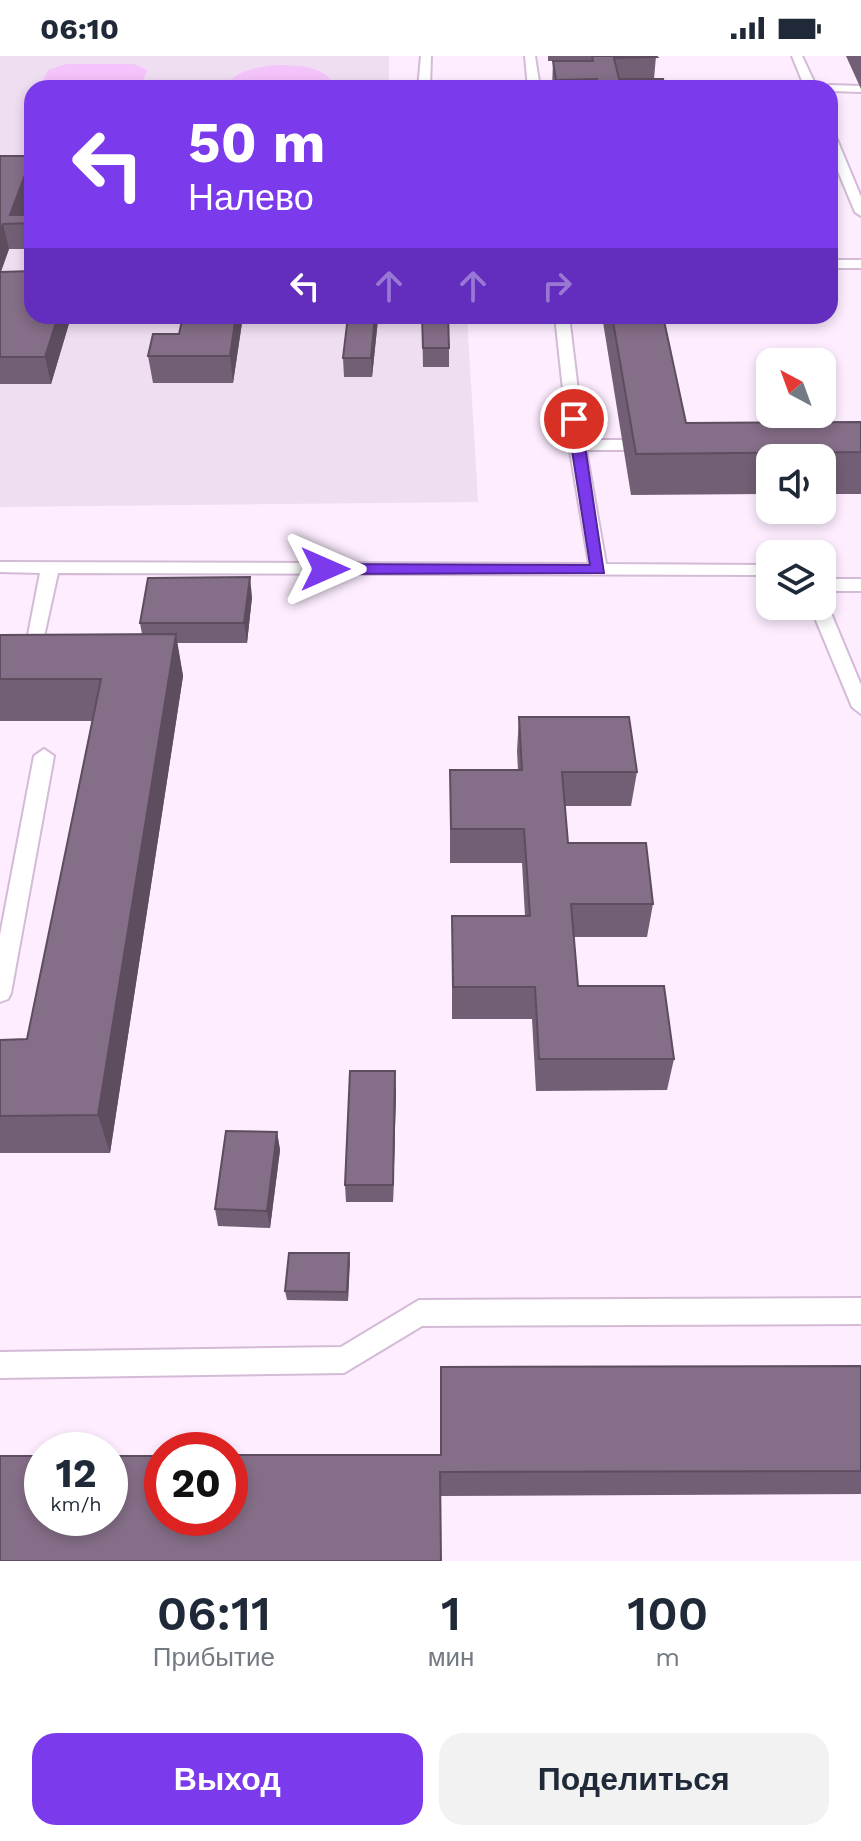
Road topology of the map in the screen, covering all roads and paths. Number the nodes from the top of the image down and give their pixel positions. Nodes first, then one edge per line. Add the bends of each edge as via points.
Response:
1 (426, 56) edge
2 (530, 56) edge
3 (797, 56) edge
4 (424, 80) edge
5 (533, 80) edge
6 (808, 80) edge
7 (838, 88) edge
8 (861, 89) edge
9 (838, 164) edge
10 (861, 212) edge
11 (838, 264) edge
12 (861, 264) edge
13 (563, 324) edge
14 (577, 445) junction
15 (623, 445) dead end
16 (0, 567) edge
17 (50, 567) junction
18 (599, 570) junction
19 (756, 570) edge
20 (836, 585) edge
21 (861, 585) edge
22 (825, 620) edge
23 (0, 646) edge
24 (861, 707) edge
25 (44, 756) dead end
26 (0, 993) edge
27 (861, 1311) edge
28 (0, 1365) edge

1 - 4 lane
2 - 5 lane
3 - 6 lane
7 - 8 lane
9 - 10 lane
11 - 12 lane
13 - 14 lane
14 - 15 lane
14 - 18 lane
16 - 17 lane
17 - 18 lane
17 - 23 lane via 35,646
18 - 19 lane
20 - 21 lane
22 - 24 lane
25 - 26 lane
27 - 28 lane via 419,1313 344,1360

